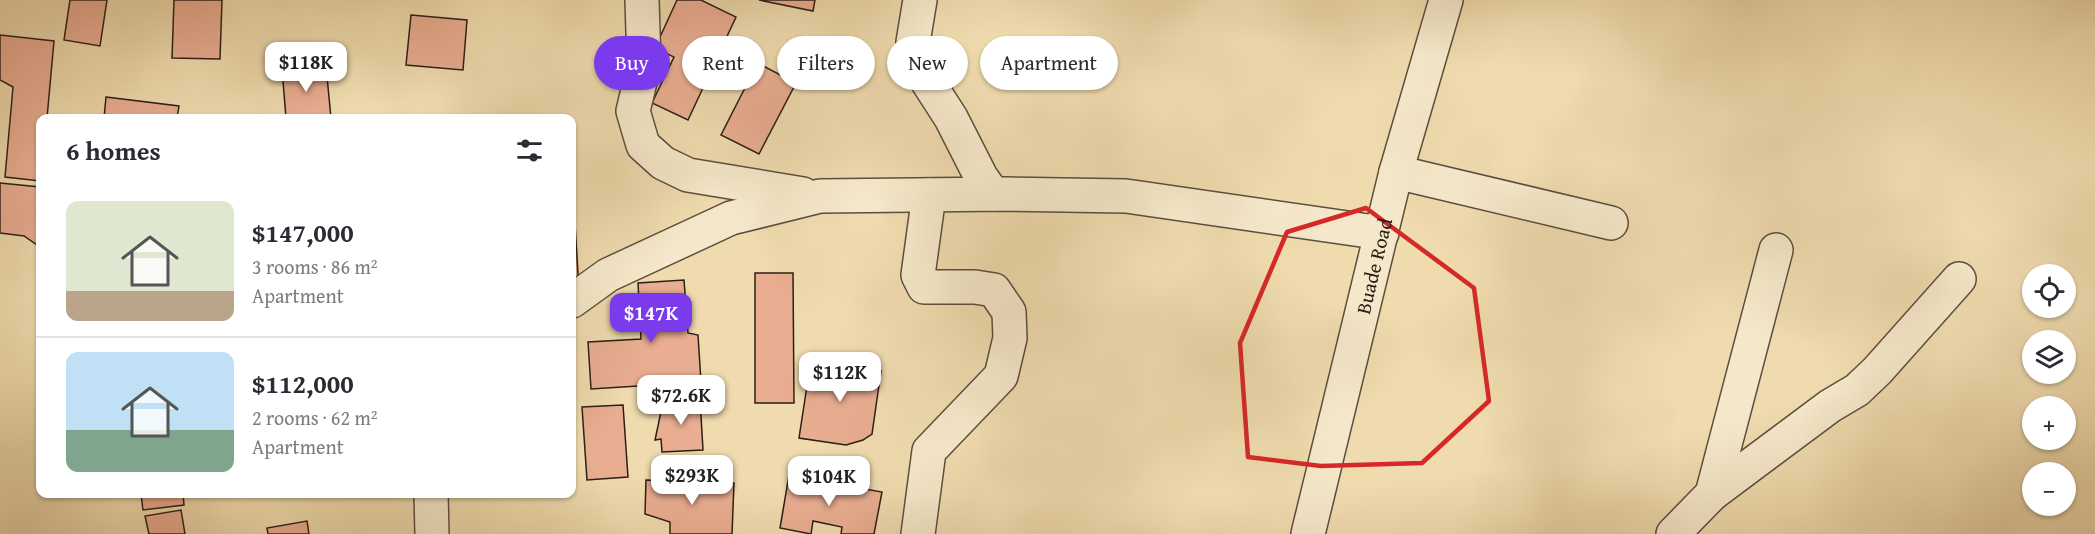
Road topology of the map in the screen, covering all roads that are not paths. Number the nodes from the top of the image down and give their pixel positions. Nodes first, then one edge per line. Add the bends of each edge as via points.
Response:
1 (642, 0) edge
2 (920, 0) edge
3 (1437, 1) edge
4 (1396, 172) junction
5 (993, 194) junction
6 (929, 195) junction
7 (820, 196) junction
8 (1611, 223) dead end
9 (1382, 233) junction
10 (1776, 250) dead end
11 (1959, 279) dead end
12 (576, 298) edge
13 (1712, 494) junction
14 (431, 498) edge
15 (432, 534) edge
16 (918, 534) edge
17 (1308, 534) edge
18 (1673, 534) edge

1 - 7 street via 644,64 633,111 643,145 663,163 688,175
2 - 5 street via 913,42 915,62
3 - 4 street, Buade Road
4 - 8 street
4 - 9 street, Buade Road
5 - 6 street
5 - 9 street via 1126,196
6 - 7 street
6 - 16 street via 918,275 924,287 994,290 1009,312 1010,338 1001,376 929,451
7 - 12 street via 731,218 608,275
9 - 17 street, Buade Road
10 - 13 street
11 - 13 street via 1857,390
13 - 18 street
14 - 15 street

